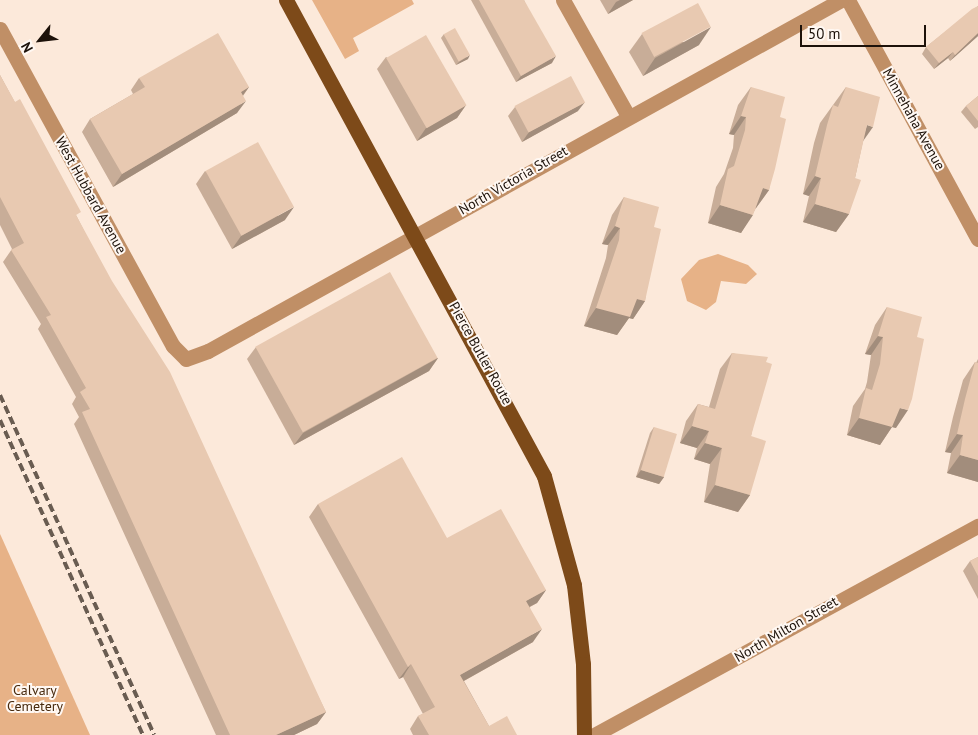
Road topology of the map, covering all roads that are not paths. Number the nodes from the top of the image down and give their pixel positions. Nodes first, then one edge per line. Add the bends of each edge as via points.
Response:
1 (286, 0) edge
2 (563, 0) edge
3 (841, 0) edge
4 (848, 0) edge
5 (0, 29) edge
6 (628, 116) junction
7 (416, 236) junction
8 (978, 239) edge
9 (186, 359) joint
10 (978, 526) edge
11 (584, 735) edge
12 (594, 735) edge

1 - 7 main road, Pierce Butler Route
2 - 6 street
3 - 6 street, North Victoria Street
4 - 8 street, Minnehaha Avenue
5 - 9 street, West Hubbard Avenue via 173,346
6 - 7 street, North Victoria Street
7 - 9 street, North Victoria Street via 208,351
7 - 11 main road, Pierce Butler Route via 530,443 558,512 579,625
10 - 12 street, North Milton Street

